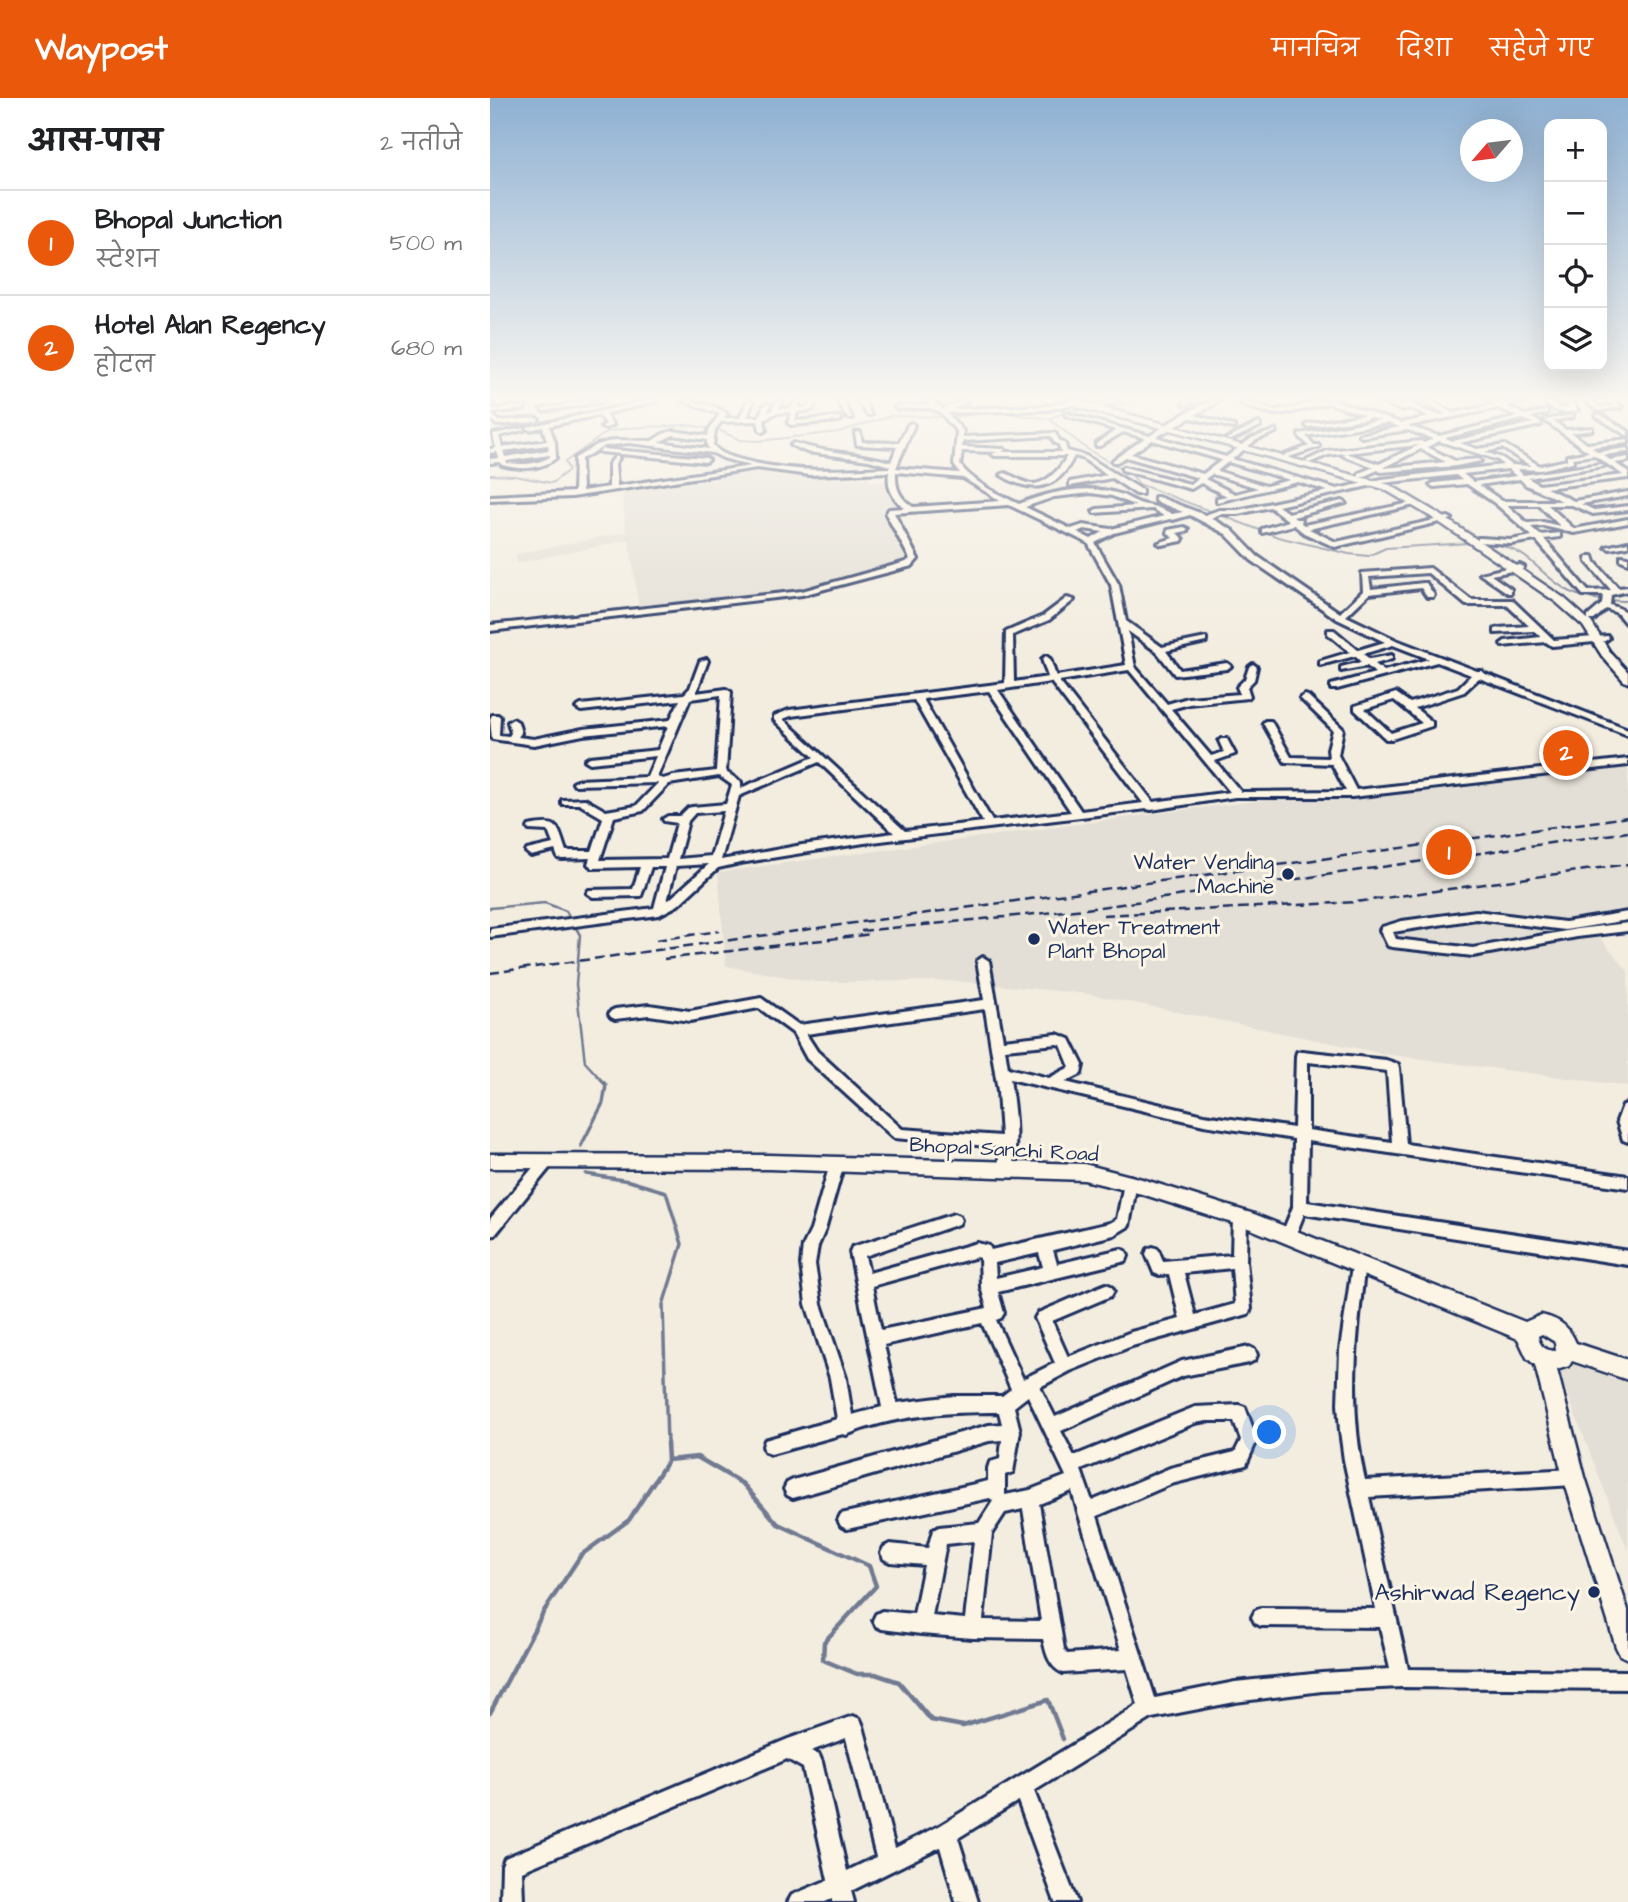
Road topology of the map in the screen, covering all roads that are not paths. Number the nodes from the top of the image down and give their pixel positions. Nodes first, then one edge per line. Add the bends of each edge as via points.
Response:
1 (578, 485) edge
2 (631, 485) edge
3 (893, 485) edge
4 (981, 485) edge
5 (1088, 485) edge
6 (1128, 485) edge
7 (1214, 485) edge
8 (1257, 485) edge
9 (1278, 485) edge
10 (1314, 485) edge
11 (1364, 485) edge
12 (1384, 485) edge
13 (1385, 485) edge
14 (1434, 485) edge
15 (1473, 485) edge
16 (1534, 485) edge
17 (1551, 485) edge
18 (1537, 487) junction
19 (1593, 487) dead end
20 (613, 488) joint
21 (1266, 488) junction
22 (1080, 492) junction
23 (1094, 492) junction
24 (1333, 492) junction
25 (1442, 493) dead end
26 (1549, 493) junction
27 (578, 494) junction
28 (1628, 494) edge
29 (1115, 495) junction
30 (1233, 496) junction
31 (490, 498) edge
32 (1158, 499) dead end
33 (1220, 500) dead end
34 (1342, 503) junction
35 (1500, 503) junction
36 (1520, 503) junction
37 (1541, 503) junction
38 (1568, 503) junction
39 (1415, 504) junction
40 (1017, 505) junction
41 (1272, 505) junction
42 (1144, 507) junction
43 (1628, 508) edge
44 (912, 509) junction
45 (1383, 510) junction
46 (1528, 510) dead end
47 (1097, 511) junction
48 (1191, 512) junction
49 (1598, 512) junction
50 (1217, 513) joint
51 (1328, 514) dead end
52 (1361, 515) junction
53 (1391, 516) dead end
54 (1535, 517) dead end
55 (1205, 518) junction
56 (1172, 519) junction
57 (1445, 519) junction
58 (1373, 520) dead end
59 (1293, 521) junction
60 (1628, 521) edge
61 (1400, 522) dead end
62 (1618, 522) junction
63 (1543, 524) junction
64 (1522, 525) junction
65 (1382, 526) dead end
66 (1263, 527) dead end
67 (1409, 528) junction
68 (1593, 528) junction
69 (1184, 529) junction
70 (1334, 529) dead end
71 (1366, 529) dead end
72 (1628, 529) edge
73 (1510, 530) dead end
74 (1569, 530) junction
75 (1111, 531) junction
76 (1391, 531) junction
77 (1070, 532) junction
78 (1312, 534) junction
79 (1557, 535) dead end
80 (1194, 537) dead end
81 (1538, 538) junction
82 (1323, 539) junction
83 (1481, 540) junction
84 (1522, 540) junction
85 (1091, 542) junction
86 (1162, 543) dead end
87 (1628, 544) edge
88 (1610, 548) dead end
89 (1590, 558) dead end
90 (1517, 568) junction
91 (1628, 589) edge
92 (1508, 591) dead end
93 (1367, 592) junction
94 (1612, 592) junction
95 (1430, 595) dead end
96 (1070, 600) dead end
97 (1605, 605) junction
98 (1340, 617) junction
99 (1591, 618) junction
100 (1628, 621) edge
101 (1124, 624) junction
102 (490, 628) edge
103 (1535, 628) junction
104 (1498, 631) dead end
105 (1331, 632) dead end
106 (1600, 638) junction
107 (1547, 639) junction
108 (1203, 640) dead end
109 (1393, 642) junction
110 (1504, 644) dead end
111 (1370, 649) junction
112 (1160, 650) junction
113 (1356, 653) junction
114 (1389, 657) junction
115 (1046, 659) dead end
116 (1439, 659) junction
117 (704, 661) dead end
118 (1367, 662) junction
119 (1323, 663) dead end
120 (1227, 666) dead end
121 (1412, 666) junction
122 (1131, 667) junction
123 (1253, 667) dead end
124 (1628, 668) edge
125 (1344, 669) dead end
126 (1479, 673) junction
127 (1382, 674) junction
128 (1053, 679) junction
129 (1628, 679) edge
130 (1010, 685) junction
131 (1334, 687) dead end
132 (992, 688) junction
133 (686, 697) junction
134 (917, 697) junction
135 (1305, 698) dead end
136 (1408, 706) junction
137 (581, 708) dead end
138 (1165, 708) junction
139 (495, 717) dead end
140 (513, 722) dead end
141 (674, 723) junction
142 (1268, 723) dead end
143 (1628, 732) edge
144 (513, 738) junction
145 (1224, 741) dead end
146 (663, 752) junction
147 (1628, 757) edge
148 (821, 758) junction
149 (590, 760) dead end
150 (1207, 760) junction
151 (1335, 761) junction
152 (1628, 762) edge
153 (721, 773) junction
154 (651, 779) junction
155 (1454, 781) junction
156 (666, 782) junction
157 (578, 783) dead end
158 (1351, 791) junction
159 (735, 794) junction
160 (1239, 794) junction
161 (566, 802) dead end
162 (731, 807) junction
163 (1151, 807) junction
164 (610, 814) junction
165 (1079, 815) junction
166 (668, 819) dead end
167 (683, 820) junction
168 (989, 824) junction
169 (533, 828) dead end
170 (901, 833) junction
171 (557, 846) junction
172 (531, 852) dead end
173 (630, 852) dead end
174 (596, 854) junction
175 (715, 862) junction
176 (670, 863) junction
177 (626, 864) junction
178 (647, 864) junction
179 (593, 893) dead end
180 (659, 911) junction
181 (1628, 916) edge
182 (1595, 927) junction
183 (1628, 927) edge
184 (490, 933) edge
185 (983, 961) dead end
186 (989, 1004) junction
187 (615, 1014) dead end
188 (797, 1030) junction
189 (998, 1045) junction
190 (1004, 1072) junction
191 (1051, 1083) junction
192 (1628, 1109) edge
193 (1300, 1133) junction
194 (1628, 1136) edge
195 (1009, 1142) junction
196 (1399, 1148) junction
197 (490, 1161) edge
198 (546, 1161) junction
199 (837, 1164) junction
200 (1005, 1169) junction
201 (1130, 1182) junction
202 (1628, 1182) edge
203 (1300, 1207) junction
204 (1240, 1217) junction
205 (954, 1220) dead end
206 (490, 1230) edge
207 (1289, 1234) junction
208 (1044, 1245) junction
209 (1153, 1254) dead end
210 (1121, 1256) dead end
211 (987, 1258) junction
212 (1628, 1258) edge
213 (1239, 1261) junction
214 (1358, 1264) junction
215 (1175, 1266) junction
216 (1052, 1272) junction
217 (865, 1281) junction
218 (989, 1287) junction
219 (1106, 1291) dead end
220 (986, 1315) junction
221 (1189, 1322) junction
222 (1528, 1334) junction
223 (876, 1339) junction
224 (1568, 1350) junction
225 (1250, 1355) dead end
226 (1544, 1359) junction
227 (1064, 1366) junction
228 (1628, 1370) edge
229 (1026, 1388) junction
230 (1006, 1404) junction
231 (891, 1412) junction
232 (1053, 1426) junction
233 (846, 1427) junction
234 (1012, 1431) junction
235 (771, 1446) dead end
236 (1073, 1473) junction
237 (1574, 1477) junction
238 (793, 1489) dead end
239 (1359, 1489) junction
240 (998, 1496) junction
241 (1030, 1499) junction
242 (1087, 1512) junction
243 (848, 1520) dead end
244 (984, 1531) junction
245 (890, 1553) dead end
246 (935, 1558) junction
247 (1261, 1617) dead end
248 (1388, 1618) junction
249 (882, 1620) dead end
250 (921, 1625) junction
251 (973, 1629) junction
252 (1052, 1630) junction
253 (1628, 1647) edge
254 (1132, 1660) junction
255 (1401, 1678) junction
256 (1628, 1680) edge
257 (1149, 1709) junction
258 (788, 1749) junction
259 (1022, 1786) junction
260 (946, 1833) junction
261 (888, 1862) junction
262 (841, 1894) edge
263 (512, 1902) edge
264 (799, 1902) edge
265 (967, 1902) edge
266 (1066, 1902) edge

1 - 27 street
2 - 20 street
3 - 44 street via 897,499
4 - 40 street
5 - 23 street
6 - 29 street via 1139,492
7 - 30 street
8 - 21 street
9 - 21 street
10 - 24 street
11 - 24 street
12 - 39 main road
13 - 57 main road
14 - 25 street
15 - 35 street
16 - 18 street
17 - 18 street
18 - 26 street
19 - 26 street
20 - 27 street
21 - 30 street
22 - 23 street
22 - 40 street
22 - 47 street
23 - 29 street
24 - 34 street
24 - 41 street
26 - 38 street
27 - 31 street
28 - 38 street
29 - 42 street
30 - 33 street
32 - 48 street
34 - 52 street
34 - 59 street
35 - 36 street
35 - 64 street
36 - 37 street
36 - 46 street
37 - 38 street
37 - 74 street
38 - 49 street
38 - 68 street
39 - 45 street
39 - 57 main road
40 - 44 street
40 - 77 street
41 - 50 street
41 - 59 street
42 - 47 street
42 - 56 street via 1153,507
43 - 49 street
44 - 102 street via 890,513 914,559 898,569 788,595
45 - 52 street
45 - 53 street
47 - 75 street
48 - 55 street
48 - 56 street
49 - 62 street
50 - 55 street
51 - 59 street
52 - 58 street
52 - 59 street
54 - 63 street
55 - 98 street
56 - 69 street
56 - 75 street
57 - 67 street
57 - 83 main road
57 - 90 main road
59 - 66 street
59 - 78 street
60 - 62 street
61 - 67 street
62 - 68 street
62 - 72 street
63 - 64 street
63 - 74 street
64 - 81 street
65 - 76 street
67 - 76 street
68 - 74 street
69 - 80 street
69 - 86 street via 1171,532 1179,539
70 - 78 street
71 - 82 street
73 - 84 street
75 - 77 street via 1083,527
75 - 85 street
76 - 82 street via 1335,545
77 - 85 street
78 - 82 street
79 - 81 street
81 - 84 street
81 - 94 street via 1586,593
83 - 84 street
83 - 90 main road
85 - 101 street via 1115,585
87 - 88 street
89 - 94 street
90 - 92 street via 1483,574
90 - 99 main road
90 - 106 main road
91 - 94 street
93 - 95 street via 1423,584
93 - 98 street
93 - 103 street via 1365,575 1430,570 1469,603 1510,601
94 - 97 street
96 - 130 street via 1046,618 1009,634
97 - 99 street
97 - 100 street via 1620,611
98 - 109 street
99 - 106 main road
101 - 112 street
101 - 122 street
103 - 104 street
103 - 107 street
105 - 113 street
106 - 107 street via 1555,644
106 - 124 main road
106 - 129 main road
107 - 110 street
108 - 112 street
109 - 111 street
109 - 116 street
111 - 113 street
111 - 114 street
112 - 120 street via 1180,674
113 - 118 street
113 - 119 street
114 - 118 street
114 - 121 street
115 - 128 street
116 - 121 street
116 - 126 street
117 - 133 street via 694,689
118 - 125 street
118 - 127 street
121 - 127 street
122 - 128 street
122 - 138 street
123 - 138 street via 1250,680 1242,687 1245,696 1188,701
126 - 136 street via 1461,690
126 - 143 street
127 - 131 street
128 - 130 street
128 - 163 street
130 - 132 street
132 - 134 street
132 - 165 street
133 - 137 street
133 - 141 street
133 - 153 street via 726,692
134 - 148 street via 777,718
134 - 168 street
135 - 151 street via 1338,729 1332,753
136 - 136 street via 1396,696 1358,708 1389,737 1429,724
138 - 150 street
139 - 144 street via 495,737
140 - 144 street
141 - 144 street via 534,741
141 - 146 street
142 - 151 street via 1288,760
145 - 150 street via 1230,754
146 - 149 street
146 - 154 street
147 - 155 street
148 - 159 street
148 - 170 street
150 - 160 street
151 - 158 street
152 - 155 street
153 - 156 street
153 - 159 street via 737,785
154 - 156 street
154 - 157 street
155 - 158 street
156 - 164 street via 639,809
158 - 160 street
159 - 162 street
160 - 163 street
161 - 164 street via 581,801
162 - 167 street via 692,810
162 - 175 street
163 - 165 street
164 - 174 street
165 - 168 street
166 - 167 street
167 - 176 street
168 - 170 street
169 - 171 street via 552,827
170 - 175 street
171 - 172 street
171 - 174 street via 562,855
173 - 177 street
174 - 177 street via 593,864
175 - 176 street
175 - 180 street
176 - 178 street
176 - 180 street
177 - 178 street
178 - 179 street via 637,893
180 - 184 street
181 - 182 street
182 - 182 street via 1473,952 1392,943 1386,930 1476,915
182 - 183 street
185 - 186 street
186 - 188 street
186 - 189 street
187 - 188 street via 649,1010 690,1016 761,1003
188 - 195 street via 812,1055 899,1134
189 - 190 street
189 - 191 street via 1066,1042 1076,1070
190 - 191 street
190 - 195 street
191 - 193 street via 1205,1120
192 - 194 street via 1624,1121
193 - 196 street
193 - 196 street via 1302,1056 1386,1065 1395,1072
193 - 203 street
195 - 200 street
196 - 202 street
197 - 198 main road, Bhopal Sanchi Road
198 - 199 main road, Bhopal Sanchi Road
198 - 206 street
199 - 200 main road, Bhopal Sanchi Road
199 - 233 street via 812,1240 808,1281 839,1380
200 - 201 main road, Bhopal Sanchi Road via 1084,1172
201 - 204 main road, Bhopal Sanchi Road
201 - 208 street via 1119,1226
203 - 207 street
203 - 212 street
204 - 207 main road, Bhopal Sanchi Road
204 - 213 street
205 - 217 street via 858,1251
207 - 214 main road, Bhopal Sanchi Road
208 - 211 street
208 - 216 street
209 - 215 street via 1159,1268
210 - 216 street
211 - 217 street via 984,1251 977,1250
211 - 218 street
213 - 215 street
213 - 221 street via 1243,1309
214 - 222 main road, Bhopal Sanchi Road
214 - 239 street via 1345,1355 1345,1410
215 - 221 street
216 - 218 street
217 - 223 street
218 - 220 street via 996,1313
219 - 227 street via 1043,1318
220 - 223 street
220 - 229 street
221 - 227 street
222 - 224 main road via 1535,1326 1548,1325 1564,1338
222 - 226 main road via 1533,1351
223 - 231 street
224 - 226 main road via 1562,1359
224 - 228 main road
225 - 232 street via 1182,1369
226 - 237 main road
227 - 229 street
229 - 230 street
229 - 232 street
230 - 231 street via 954,1404
230 - 234 street
231 - 233 street
232 - 236 street
233 - 235 street
234 - 238 street via 989,1433
234 - 240 street via 1007,1466 996,1468
236 - 241 street
236 - 242 street
236 - 242 street via 1207,1413 1239,1413 1249,1440 1240,1460 1170,1476
237 - 239 street
237 - 253 main road
239 - 248 street
240 - 241 street
240 - 243 street
240 - 244 street
241 - 252 street
242 - 254 street
244 - 246 street via 939,1536
244 - 251 street
245 - 246 street
246 - 250 street
247 - 248 street
248 - 255 street
249 - 250 street
250 - 251 street
251 - 252 street
252 - 254 street via 1055,1653 1063,1664
254 - 257 street
255 - 256 street
255 - 257 street via 1235,1692
257 - 259 street
258 - 261 street via 853,1726
258 - 262 street via 812,1762
258 - 263 street via 512,1865
259 - 260 street
259 - 266 street
260 - 261 street
260 - 265 street
261 - 262 street
262 - 264 street

